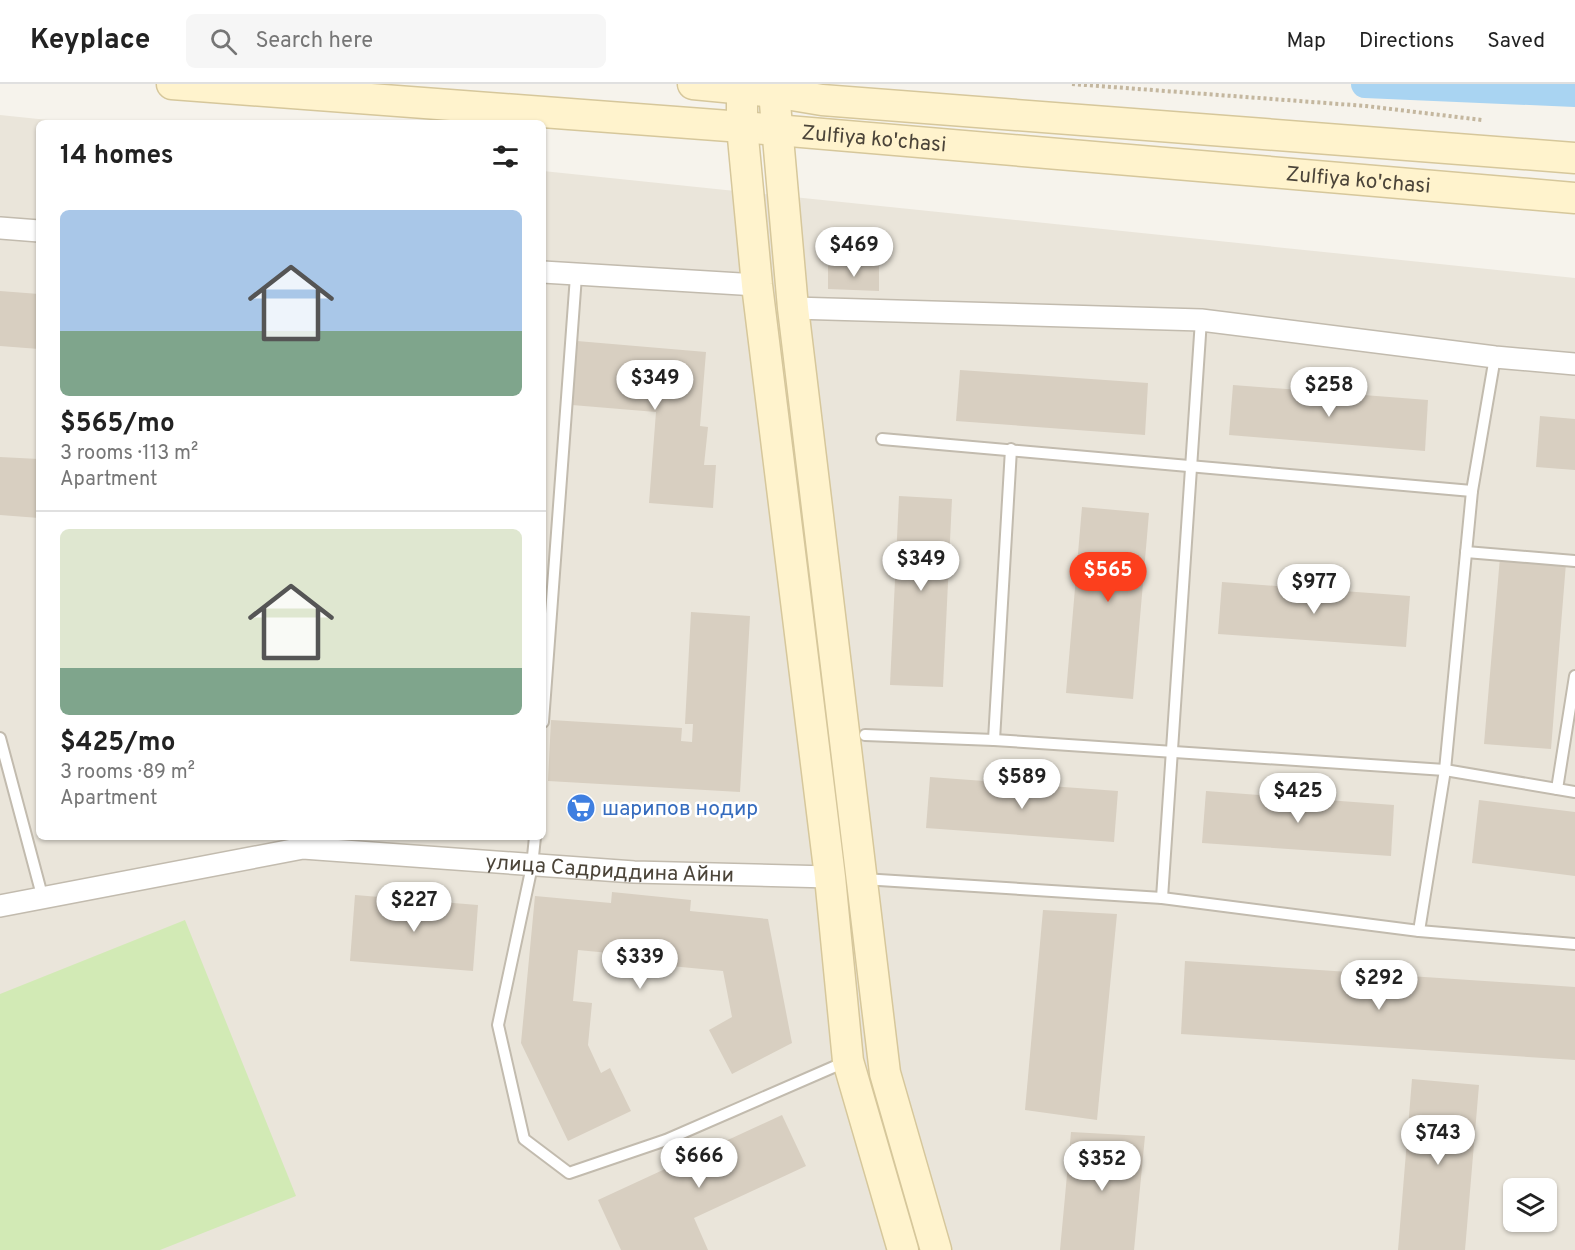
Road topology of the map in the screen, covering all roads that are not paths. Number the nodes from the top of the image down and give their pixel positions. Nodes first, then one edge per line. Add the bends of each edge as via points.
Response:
1 (172, 84) edge
2 (693, 84) edge
3 (742, 87) edge
4 (774, 92) junction
5 (742, 127) junction
6 (778, 131) junction
7 (1575, 158) edge
8 (1575, 198) edge
9 (0, 228) edge
10 (36, 231) edge
11 (546, 272) edge
12 (576, 276) junction
13 (757, 285) junction
14 (793, 308) junction
15 (1201, 320) junction
16 (1495, 357) junction
17 (1575, 364) edge
18 (882, 439) dead end
19 (1011, 449) junction
20 (1193, 464) junction
21 (1472, 491) junction
22 (1466, 552) junction
23 (1575, 561) edge
24 (1575, 676) edge
25 (546, 681) edge
26 (865, 735) dead end
27 (0, 738) edge
28 (994, 740) junction
29 (1171, 752) junction
30 (1445, 770) junction
31 (1557, 789) junction
32 (1575, 792) edge
33 (535, 840) edge
34 (302, 842) edge
35 (532, 866) junction
36 (842, 878) junction
37 (44, 898) junction
38 (1162, 898) junction
39 (0, 906) edge
40 (1419, 931) junction
41 (1575, 944) edge
42 (848, 1061) junction
43 (903, 1250) edge
44 (936, 1250) edge

1 - 5 main road, Zulfiya ko'chasi
2 - 3 main road, Zulfiya ko'chasi
3 - 4 main road, Zulfiya ko'chasi
3 - 5 main road
4 - 6 main road
4 - 7 main road, Zulfiya ko'chasi via 822,100
5 - 6 main road, Zulfiya ko'chasi
5 - 13 main road
6 - 8 main road, Zulfiya ko'chasi
6 - 14 main road
9 - 10 street
11 - 12 street
12 - 13 street
12 - 25 lane
13 - 36 main road
14 - 15 street
14 - 44 main road via 885,1073
15 - 16 street
15 - 20 lane
16 - 17 street
16 - 21 lane
18 - 19 lane
19 - 20 lane
19 - 28 lane
20 - 21 lane
20 - 29 lane
21 - 22 lane
22 - 23 lane
22 - 30 lane
24 - 31 lane
26 - 28 lane
27 - 37 lane
28 - 29 lane
29 - 30 lane
29 - 38 lane
30 - 31 lane
30 - 40 lane
31 - 32 lane
33 - 35 lane
34 - 35 street, улица Садриддина Айни
34 - 37 street, улица Садриддина Айни
35 - 36 street, улица Садриддина Айни
35 - 42 lane via 498,1025 524,1139 568,1173 666,1140
36 - 38 lane
36 - 42 main road
37 - 39 street, улица Садриддина Айни
38 - 40 lane
40 - 41 lane
42 - 43 main road

